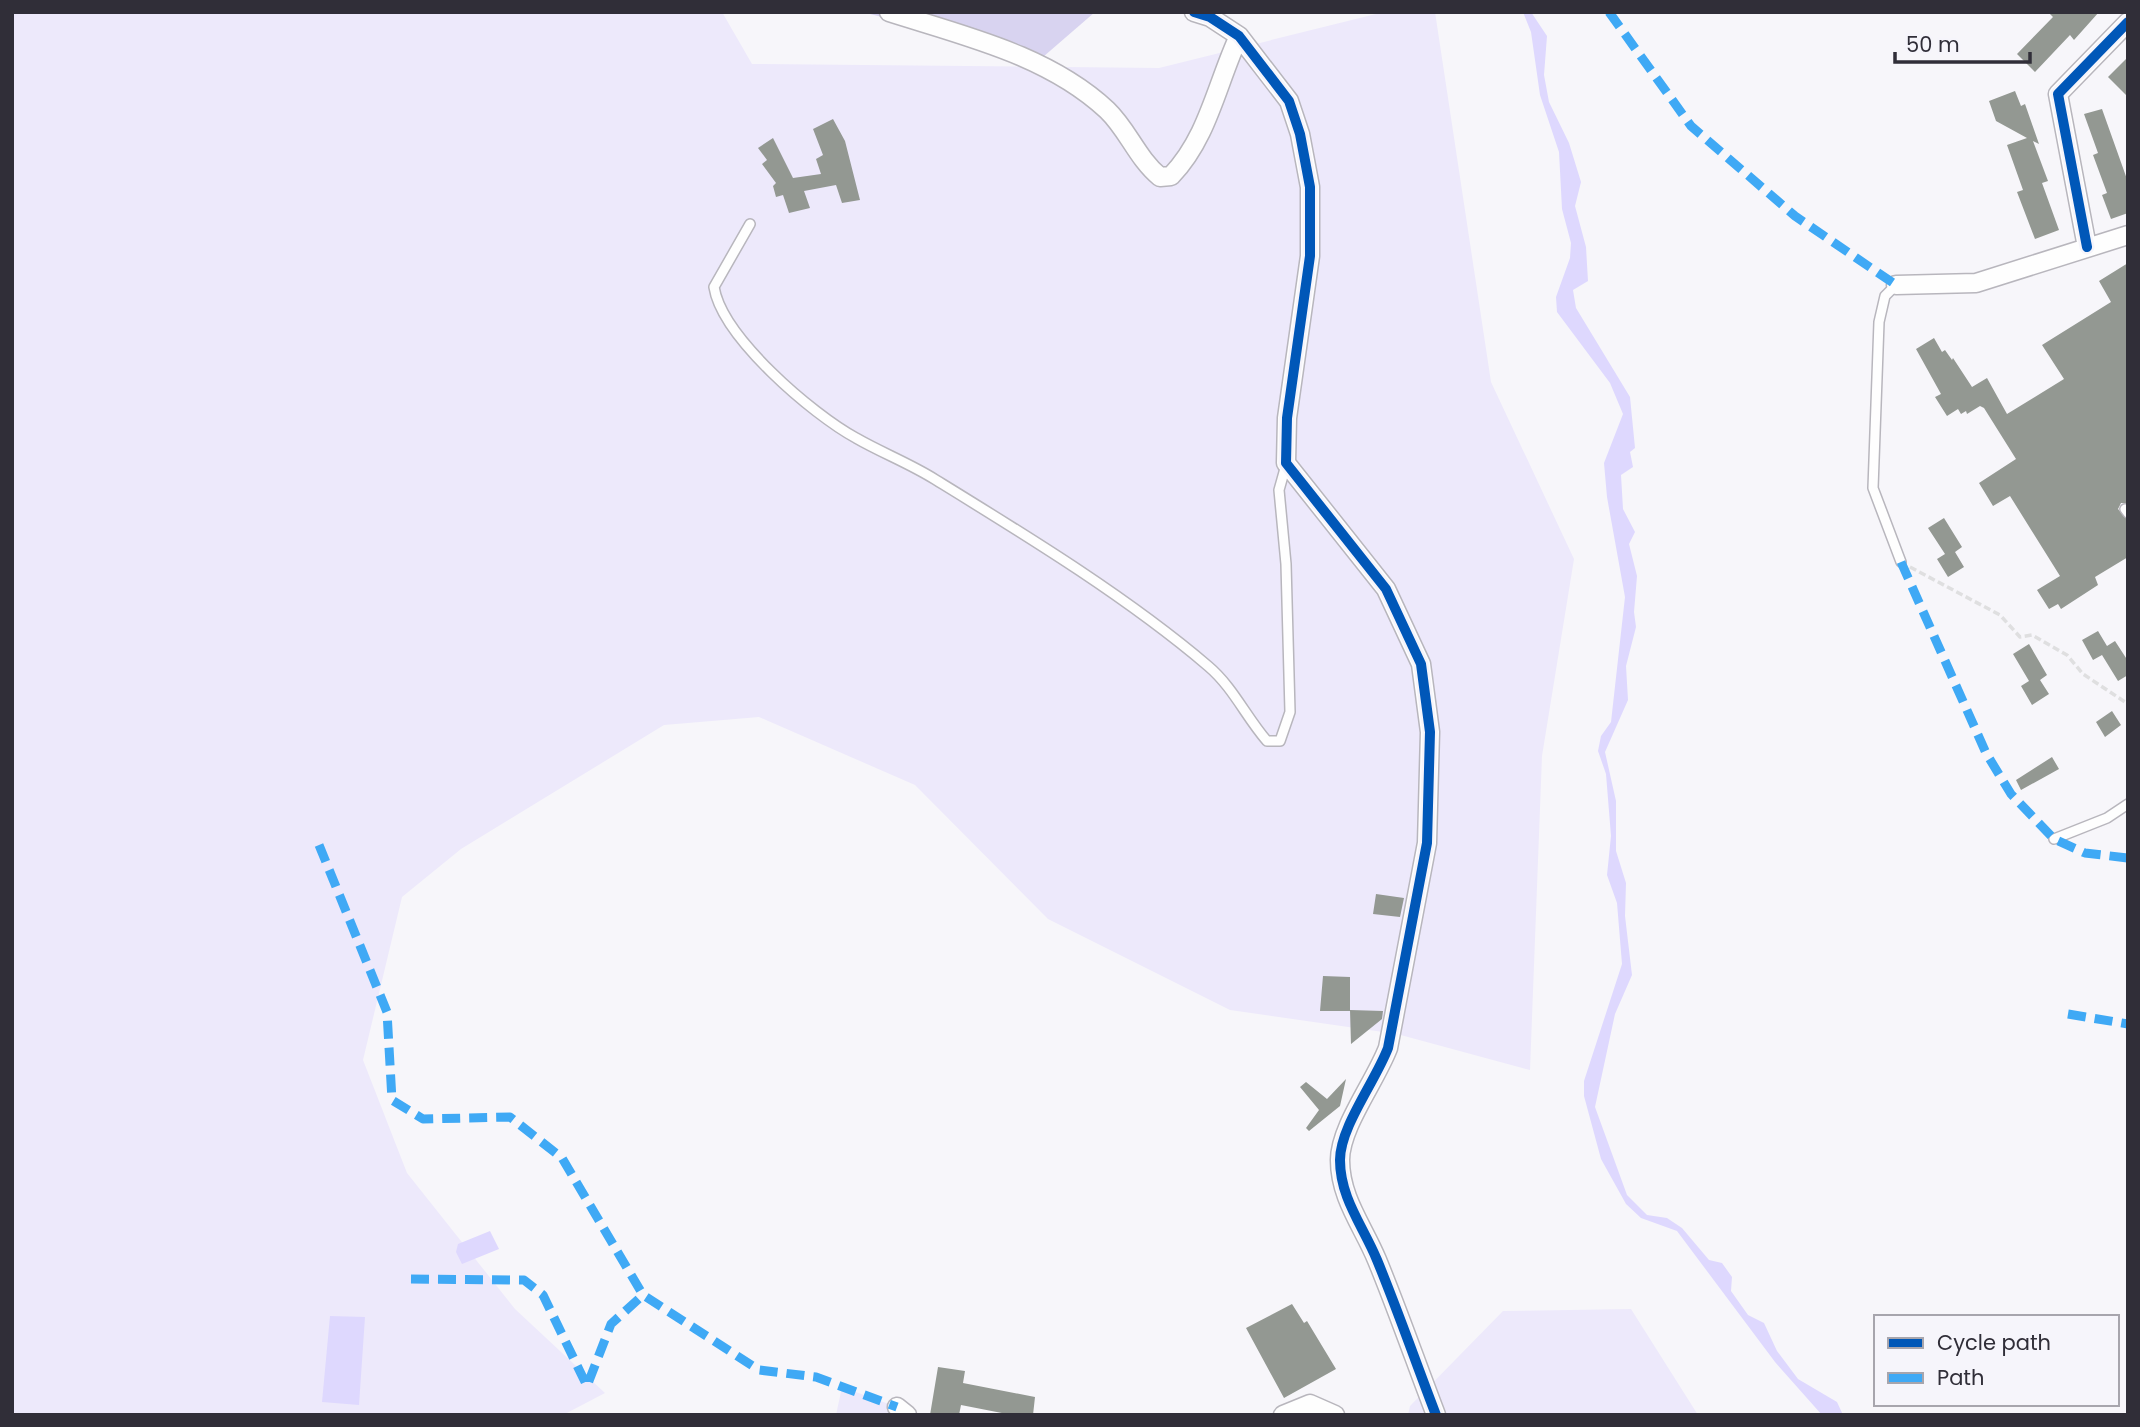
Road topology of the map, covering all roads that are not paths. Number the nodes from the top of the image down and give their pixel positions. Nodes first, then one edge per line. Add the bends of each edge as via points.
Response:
1 (889, 12) edge
2 (1194, 12) edge
3 (2128, 22) edge
4 (1239, 36) junction
5 (750, 224) dead end
6 (2128, 234) edge
7 (2087, 247) junction
8 (1896, 285) joint
9 (1286, 463) junction
10 (1901, 562) road end
11 (2128, 804) edge
12 (2054, 839) dead end
13 (1283, 1415) edge
14 (1335, 1415) edge
15 (1436, 1415) edge

1 - 4 street via 1010,50 1076,85 1122,125 1146,166 1160,177 1171,176 1200,138
2 - 4 street
3 - 7 street via 2058,94
4 - 9 street via 1289,101 1310,187 1310,256 1287,418
5 - 9 lane via 714,287 717,304 742,344 853,437 957,493 1116,597 1210,667 1267,741 1280,741 1290,712 1279,490
6 - 7 street
7 - 8 street via 1976,283
8 - 10 lane via 1885,296 1880,322 1873,488
9 - 15 street via 1386,589 1421,664 1430,732 1427,843 1388,1048 1346,1130 1340,1159 1345,1196 1376,1258
11 - 12 lane via 2107,818
13 - 14 street via 1310,1404

